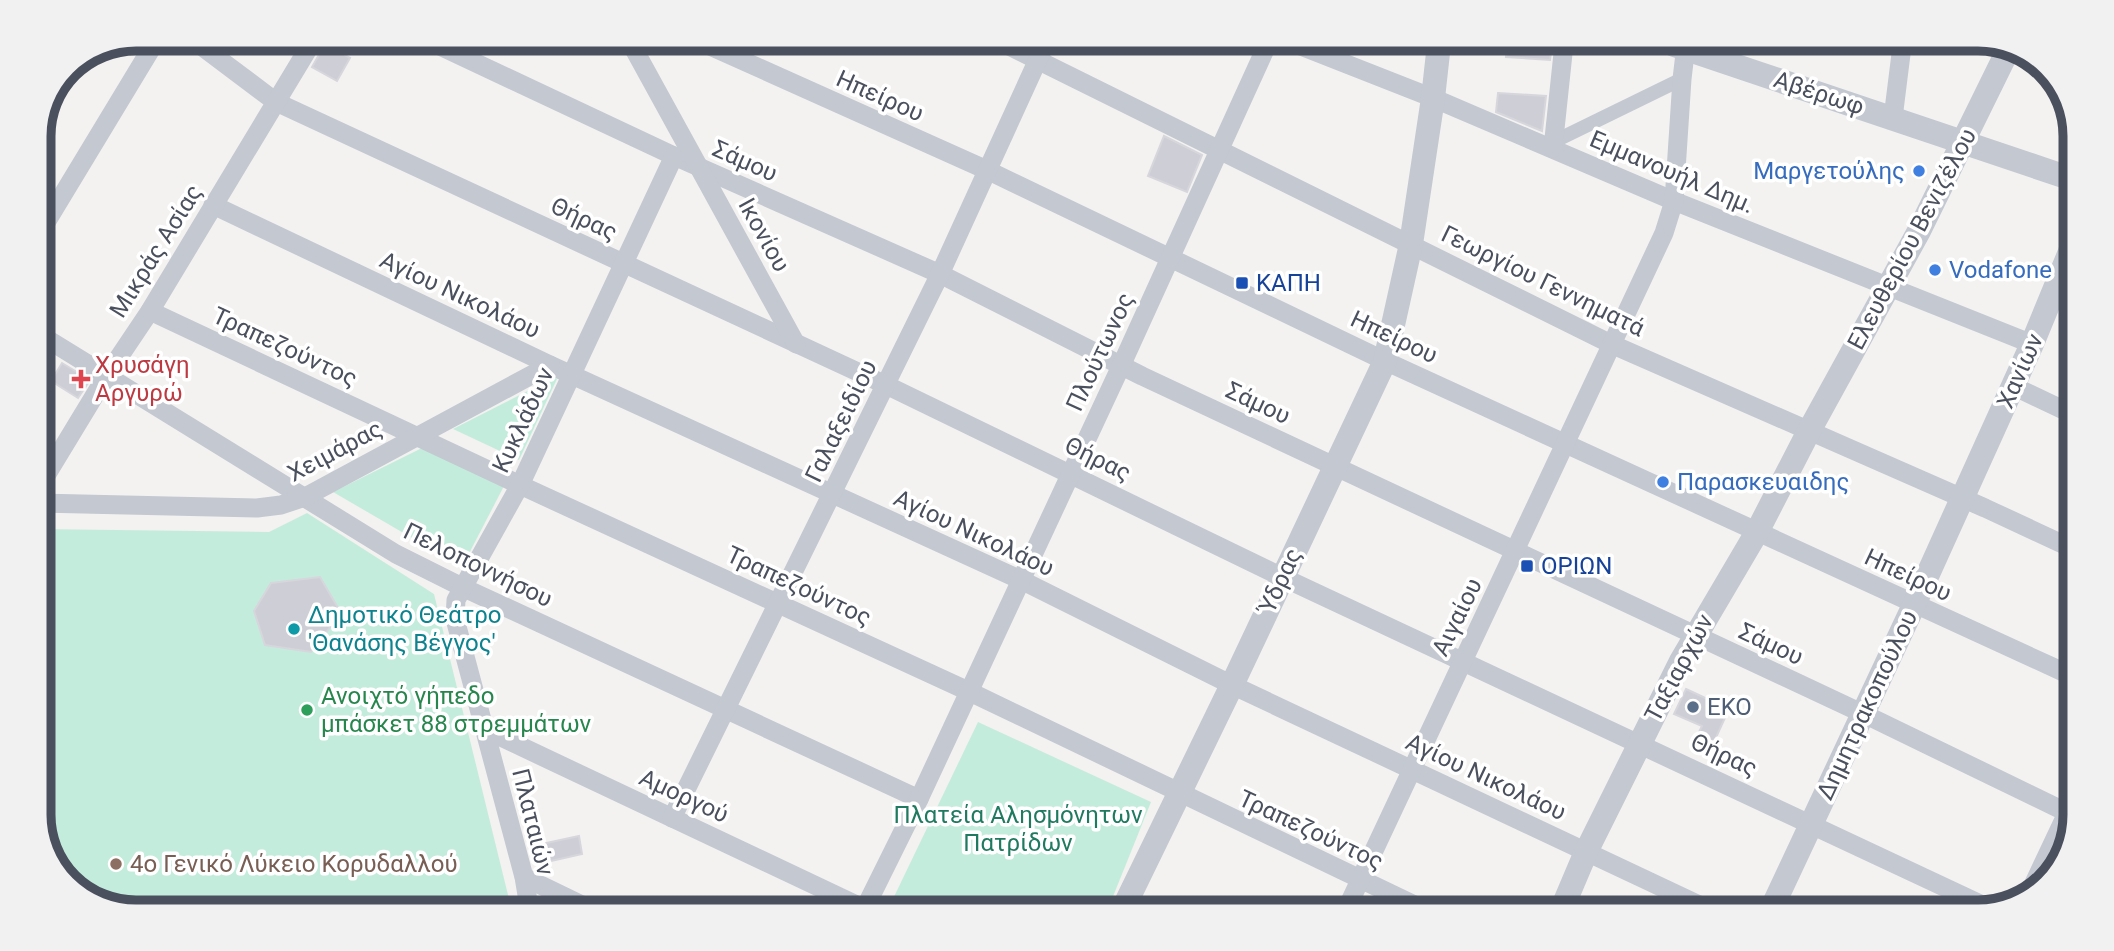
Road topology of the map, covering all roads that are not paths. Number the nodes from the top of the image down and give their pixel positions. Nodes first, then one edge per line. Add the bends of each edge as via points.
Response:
1 (149, 51) edge
2 (208, 51) edge
3 (307, 51) edge
4 (450, 51) edge
5 (635, 51) edge
6 (736, 51) edge
7 (1042, 51) edge
8 (1264, 51) edge
9 (1313, 51) edge
10 (1437, 51) edge
11 (1563, 51) edge
12 (1684, 51) edge
13 (1699, 51) edge
14 (1901, 51) edge
15 (2006, 55) edge
16 (1682, 79) junction
17 (1433, 98) junction
18 (276, 102) junction
19 (1894, 118) junction
20 (1964, 143) junction
21 (1553, 145) junction
22 (1219, 150) junction
23 (674, 156) junction
24 (699, 167) junction
25 (989, 171) junction
26 (2063, 176) edge
27 (1674, 201) junction
28 (213, 205) junction
29 (51, 214) edge
30 (1411, 244) junction
31 (1170, 259) junction
32 (624, 265) junction
33 (2063, 269) edge
34 (940, 274) junction
35 (1888, 287) junction
36 (150, 311) junction
37 (51, 341) edge
38 (796, 344) junction
39 (1611, 344) junction
40 (2032, 344) junction
41 (1385, 361) junction
42 (551, 365) junction
43 (1121, 366) junction
44 (571, 374) junction
45 (107, 375) junction
46 (886, 385) junction
47 (2013, 386) junction
48 (2063, 410) edge
49 (1809, 431) junction
50 (416, 436) junction
51 (1564, 444) junction
52 (1334, 466) junction
53 (51, 467) edge
54 (1070, 472) junction
55 (520, 485) junction
56 (833, 495) junction
57 (305, 497) junction
58 (1962, 498) junction
59 (51, 503) edge
60 (1757, 532) junction
61 (2063, 544) edge
62 (1516, 551) junction
63 (1282, 577) junction
64 (1021, 580) junction
65 (462, 587) junction
66 (778, 603) junction
67 (1914, 605) junction
68 (1695, 636) junction
69 (1463, 662) junction
70 (2063, 672) edge
71 (1232, 685) junction
72 (968, 691) junction
73 (725, 709) junction
74 (1862, 713) junction
75 (484, 729) junction
76 (1640, 743) junction
77 (1411, 768) junction
78 (1178, 794) junction
79 (919, 799) junction
80 (2063, 810) edge
81 (672, 818) junction
82 (1811, 824) junction
83 (2062, 824) edge
84 (1586, 852) junction
85 (2038, 875) edge
86 (524, 877) junction
87 (1360, 881) junction
88 (528, 900) edge
89 (572, 900) edge
90 (847, 900) edge
91 (868, 900) edge
92 (1132, 900) edge
93 (1351, 900) edge
94 (1403, 900) edge
95 (1566, 900) edge
96 (1689, 900) edge
97 (1776, 900) edge
98 (1972, 900) edge

1 - 29 street
2 - 18 street, Θήρας
3 - 18 street, Μικράς Ασίας
4 - 23 street, Σάμου
5 - 24 street, Ικονίου
6 - 25 street, Ηπείρου
7 - 22 street, Γεωργίου Γεννηματά
7 - 25 street, Γαλαξειδίου
8 - 22 street, Πλούτωνος
9 - 17 street, Εμμανουήλ Δημ.
10 - 17 street, Ύδρας
11 - 21 street
12 - 16 street, Αιγαίου
13 - 19 street, Αβέρωφ
14 - 19 street
15 - 20 street, Ελευθερίου Βενιζέλου
16 - 21 street
16 - 27 street, Αιγαίου
17 - 21 street, Εμμανουήλ Δημ.
17 - 30 street, Ύδρας
18 - 28 street, Μικράς Ασίας
18 - 32 street, Θήρας
19 - 20 street, Αβέρωφ
20 - 26 street, Αβέρωφ
20 - 35 street, Ελευθερίου Βενιζέλου
21 - 27 street, Εμμανουήλ Δημ.
22 - 30 street, Γεωργίου Γεννηματά
22 - 31 street, Πλούτωνος
23 - 24 street, Σάμου
23 - 32 street, Κυκλάδων
24 - 34 street, Σάμου
24 - 38 street, Ικονίου
25 - 31 street, Ηπείρου
25 - 34 street, Γαλαξειδίου
27 - 35 street, Εμμανουήλ Δημ.
27 - 39 street, Αιγαίου via 1664,233
28 - 36 street, Μικράς Ασίας
28 - 42 street, Αγίου Νικολάου
30 - 39 street, Γεωργίου Γεννηματά
30 - 41 street, Ύδρας
31 - 41 street, Ηπείρου
31 - 43 street, Πλούτωνος
32 - 38 street, Θήρας
32 - 44 street, Κυκλάδων
33 - 40 street, Χανίων
34 - 43 street, Σάμου
34 - 46 street, Γαλαξειδίου
35 - 40 street, Εμμανουήλ Δημ.
35 - 49 street, Ελευθερίου Βενιζέλου
36 - 45 street, Μικράς Ασίας
36 - 50 street, Τραπεζούντος
37 - 45 street, Πελοποννήσου
38 - 46 street, Θήρας
39 - 49 street, Γεωργίου Γεννηματά
39 - 51 street, Αιγαίου
40 - 47 street, Χανίων
41 - 51 street, Ηπείρου
41 - 52 street, Ύδρας
42 - 44 street, Αγίου Νικολάου
42 - 50 street, Χειμάρας
43 - 52 street, Σάμου
43 - 54 street, Πλούτωνος
44 - 55 street, Κυκλάδων
44 - 56 street, Αγίου Νικολάου
45 - 53 street, Μικράς Ασίας
45 - 57 street, Πελοποννήσου
46 - 54 street, Θήρας
46 - 56 street, Γαλαξειδίου
47 - 48 street
47 - 58 street, Χανίων
49 - 58 street, Γεωργίου Γεννηματά
49 - 60 street, Ταξιαρχών
50 - 55 street, Τραπεζούντος
50 - 57 street, Χειμάρας
51 - 60 street, Ηπείρου
51 - 62 street, Αιγαίου
52 - 62 street, Σάμου
52 - 63 street, Ύδρας
54 - 63 street, Θήρας
54 - 64 street, Πλούτωνος
55 - 65 street, Κυκλάδων
55 - 66 street, Τραπεζούντος
56 - 64 street, Αγίου Νικολάου
56 - 66 street, Γαλαξειδίου
57 - 59 street, Χειμάρας via 257,508
57 - 65 street, Πελοποννήσου via 396,554
58 - 61 street, Γεωργίου Γεννηματά
58 - 67 street, Δημητρακοπούλου
60 - 67 street, Ηπείρου
60 - 68 street, Ταξιαρχών
62 - 68 street, Σάμου
62 - 69 street, Αιγαίου
63 - 69 street, Θήρας
63 - 71 street, Ύδρας
64 - 71 street, Αγίου Νικολάου
64 - 72 street, Πλούτωνος
65 - 73 street, Πελοποννήσου
65 - 75 street, Πλαταιών via 455,619
66 - 72 street, Τραπεζούντος
66 - 73 street, Γαλαξειδίου
67 - 70 street, Ηπείρου
67 - 74 street, Δημητρακοπούλου
68 - 74 street, Σάμου
68 - 76 street, Ταξιαρχών
69 - 76 street, Θήρας
69 - 77 street, Αιγαίου
71 - 77 street, Αγίου Νικολάου
71 - 78 street, Ύδρας
72 - 78 street, Τραπεζούντος
72 - 79 street, Πλούτωνος
73 - 79 street, Πελοποννήσου
73 - 81 street, Γαλαξειδίου
74 - 80 street, Σάμου
74 - 82 street, Δημητρακοπούλου
75 - 81 street, Αμοργού
75 - 86 street, Πλαταιών
76 - 82 street, Θήρας
76 - 84 street, Ταξιαρχών
77 - 84 street, Αγίου Νικολάου
77 - 87 street, Αιγαίου
78 - 87 street, Τραπεζούντος
78 - 92 street, Ύδρας
79 - 91 street, Πλούτωνος
81 - 90 street, Αμοργού
82 - 97 street, Δημητρακοπούλου
82 - 98 street, Θήρας
83 - 85 street
84 - 95 street, Ταξιαρχών
84 - 96 street, Αγίου Νικολάου
86 - 88 street, Πλαταιών
86 - 89 street
87 - 93 street, Αιγαίου
87 - 94 street, Τραπεζούντος

